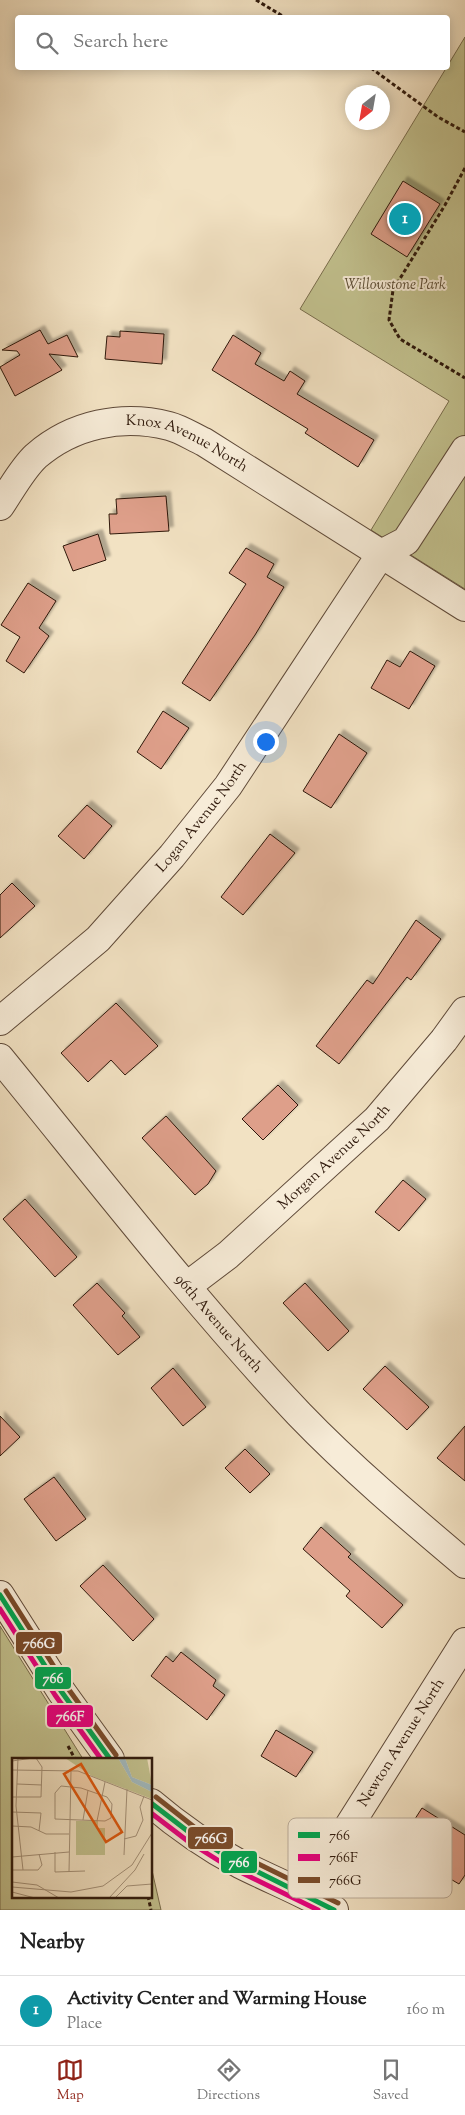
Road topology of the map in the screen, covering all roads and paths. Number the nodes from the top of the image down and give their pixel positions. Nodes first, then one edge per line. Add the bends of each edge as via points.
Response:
1 (256, 0) edge
2 (281, 15) edge
3 (374, 70) edge
4 (465, 132) edge
5 (465, 168) edge
6 (465, 378) edge
7 (465, 450) edge
8 (0, 506) edge
9 (381, 554) junction
10 (465, 607) edge
11 (465, 1011) edge
12 (0, 1021) edge
13 (0, 1058) edge
14 (187, 1286) junction
15 (465, 1564) edge
16 (0, 1595) edge
17 (465, 1642) edge
18 (109, 1758) edge
19 (152, 1803) edge
20 (354, 1818) edge
21 (288, 1886) edge
22 (313, 1898) edge
23 (334, 1910) edge

1 - 2 path
3 - 4 path
5 - 6 path via 393,290 389,320 400,339
7 - 9 street via 406,541
8 - 9 street, Knox Avenue North via 36,457 67,436 100,423 135,419 171,426 204,442
9 - 10 street, Knox Avenue North
9 - 12 street, Logan Avenue North via 228,786 172,856 98,938
11 - 14 street, Morgan Avenue North via 377,1119 228,1256
13 - 14 street, 96th Avenue North
14 - 15 street, 96th Avenue North via 300,1415 394,1504
16 - 18 street via 61,1691
17 - 20 street, Newton Avenue North
19 - 21 street via 214,1849
22 - 23 street

